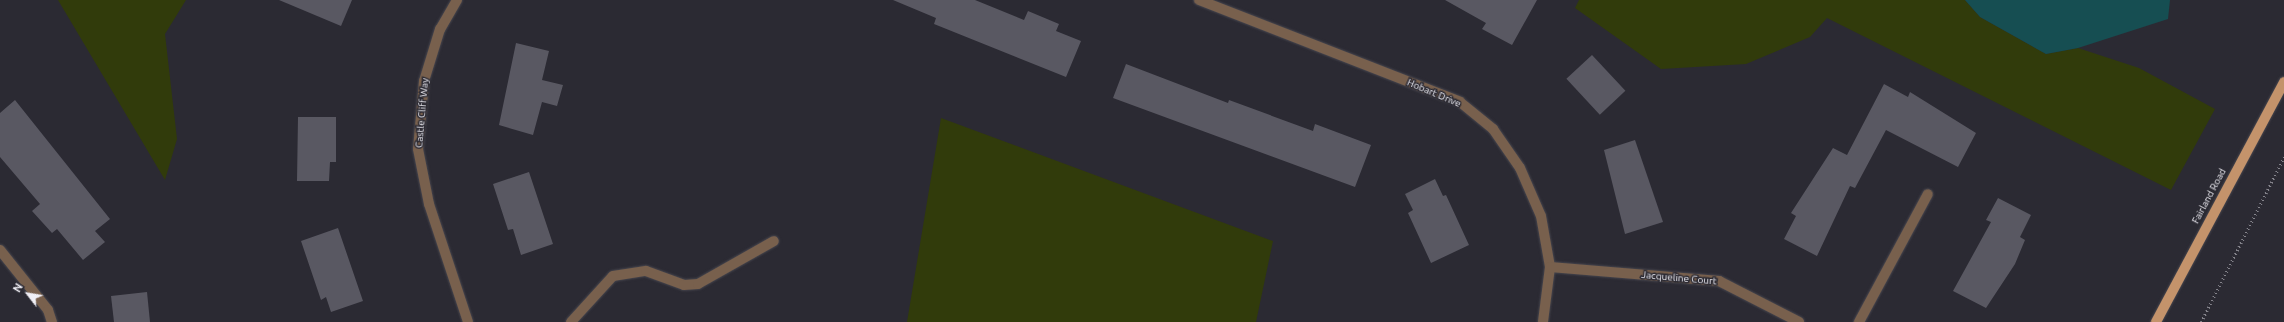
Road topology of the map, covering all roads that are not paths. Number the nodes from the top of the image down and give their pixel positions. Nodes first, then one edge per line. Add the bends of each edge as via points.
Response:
1 (457, 0) edge
2 (1199, 0) edge
3 (2284, 82) edge
4 (1928, 194) dead end
5 (774, 241) dead end
6 (0, 250) edge
7 (1550, 267) junction
8 (52, 322) edge
9 (468, 322) edge
10 (571, 322) edge
11 (1543, 322) edge
12 (1799, 322) edge
13 (1859, 322) edge
14 (2156, 322) edge

1 - 9 street, Castle Cliff Way via 440,29 424,81 418,149 429,204
2 - 7 street, Hobart Drive via 1460,102 1493,129 1520,168 1541,216
3 - 14 main road, Fairland Road
4 - 13 street
5 - 10 street via 698,284 684,285 646,271 613,276
6 - 8 street via 48,310
7 - 11 street, Hobart Drive
7 - 12 street, Jacqueline Court via 1719,281

